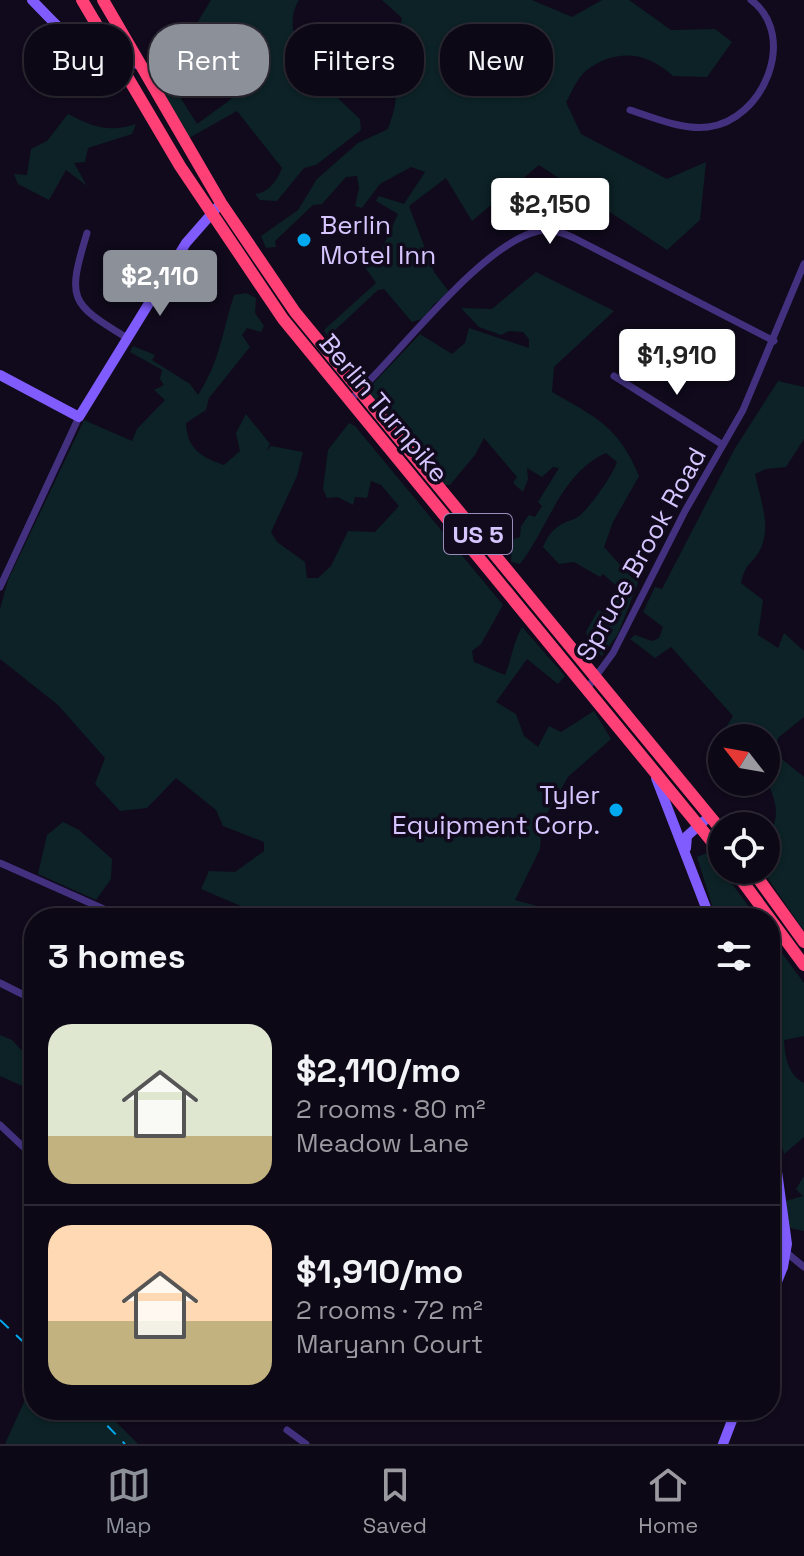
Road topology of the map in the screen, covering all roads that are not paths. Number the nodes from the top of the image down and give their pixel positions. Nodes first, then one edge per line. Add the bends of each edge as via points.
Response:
1 (32, 0) edge
2 (82, 0) edge
3 (103, 0) edge
4 (751, 0) edge
5 (95, 22) edge
6 (55, 24) edge
7 (133, 63) edge
8 (140, 64) junction
9 (133, 88) edge
10 (630, 110) dead end
11 (221, 203) junction
12 (210, 214) junction
13 (87, 233) dead end
14 (804, 264) edge
15 (127, 338) junction
16 (774, 341) junction
17 (0, 375) edge
18 (614, 376) dead end
19 (359, 391) junction
20 (349, 401) junction
21 (79, 417) junction
22 (723, 445) junction
23 (0, 587) edge
24 (593, 682) junction
25 (644, 754) junction
26 (708, 814) edge
27 (708, 818) edge
28 (699, 825) junction
29 (708, 836) edge
30 (687, 854) junction
31 (0, 863) edge
32 (744, 884) edge
33 (762, 884) edge
34 (101, 908) edge
35 (706, 908) edge
36 (762, 908) edge
37 (779, 908) edge
38 (780, 909) edge
39 (780, 932) edge
40 (804, 942) edge
41 (804, 965) edge
42 (0, 983) edge
43 (24, 995) edge
44 (0, 1125) edge
45 (24, 1148) edge
46 (780, 1197) edge
47 (780, 1246) edge
48 (787, 1251) junction
49 (804, 1267) edge
50 (780, 1271) edge
51 (732, 1420) edge
52 (287, 1430) dead end
53 (306, 1444) edge
54 (723, 1444) edge

1 - 6 street
2 - 5 highway, Berlin Turnpike / US 5
3 - 8 highway, Berlin Turnpike / US 5
4 - 10 street via 774,44 765,85 750,105 732,120 709,127 685,126
7 - 8 street
8 - 11 highway, Berlin Turnpike / US 5
9 - 12 highway, Berlin Turnpike / US 5
11 - 12 street
11 - 19 highway, Berlin Turnpike / US 5 via 275,286
12 - 15 street
12 - 20 highway, Berlin Turnpike / US 5 via 283,319
13 - 15 street via 74,289 79,304
14 - 16 street, Spruce Brook Road
15 - 21 street
16 - 19 street via 574,238 539,231 506,247 477,270
16 - 22 street, Spruce Brook Road
17 - 21 street
18 - 22 street
19 - 20 street
19 - 24 highway, Berlin Turnpike / US 5
20 - 24 highway, Berlin Turnpike / US 5
21 - 23 street
22 - 24 street, Spruce Brook Road
24 - 25 highway, Berlin Turnpike / US 5
24 - 26 highway, Berlin Turnpike / US 5
25 - 28 highway, Berlin Turnpike / US 5
25 - 30 street
27 - 28 street
28 - 29 highway, Berlin Turnpike / US 5
28 - 30 street via 687,836
30 - 35 street
31 - 34 street
32 - 36 highway
33 - 37 highway
38 - 40 highway
39 - 41 highway
42 - 43 street
44 - 45 street
46 - 48 street
47 - 48 street
48 - 49 street
48 - 50 street
51 - 54 street
52 - 53 street

